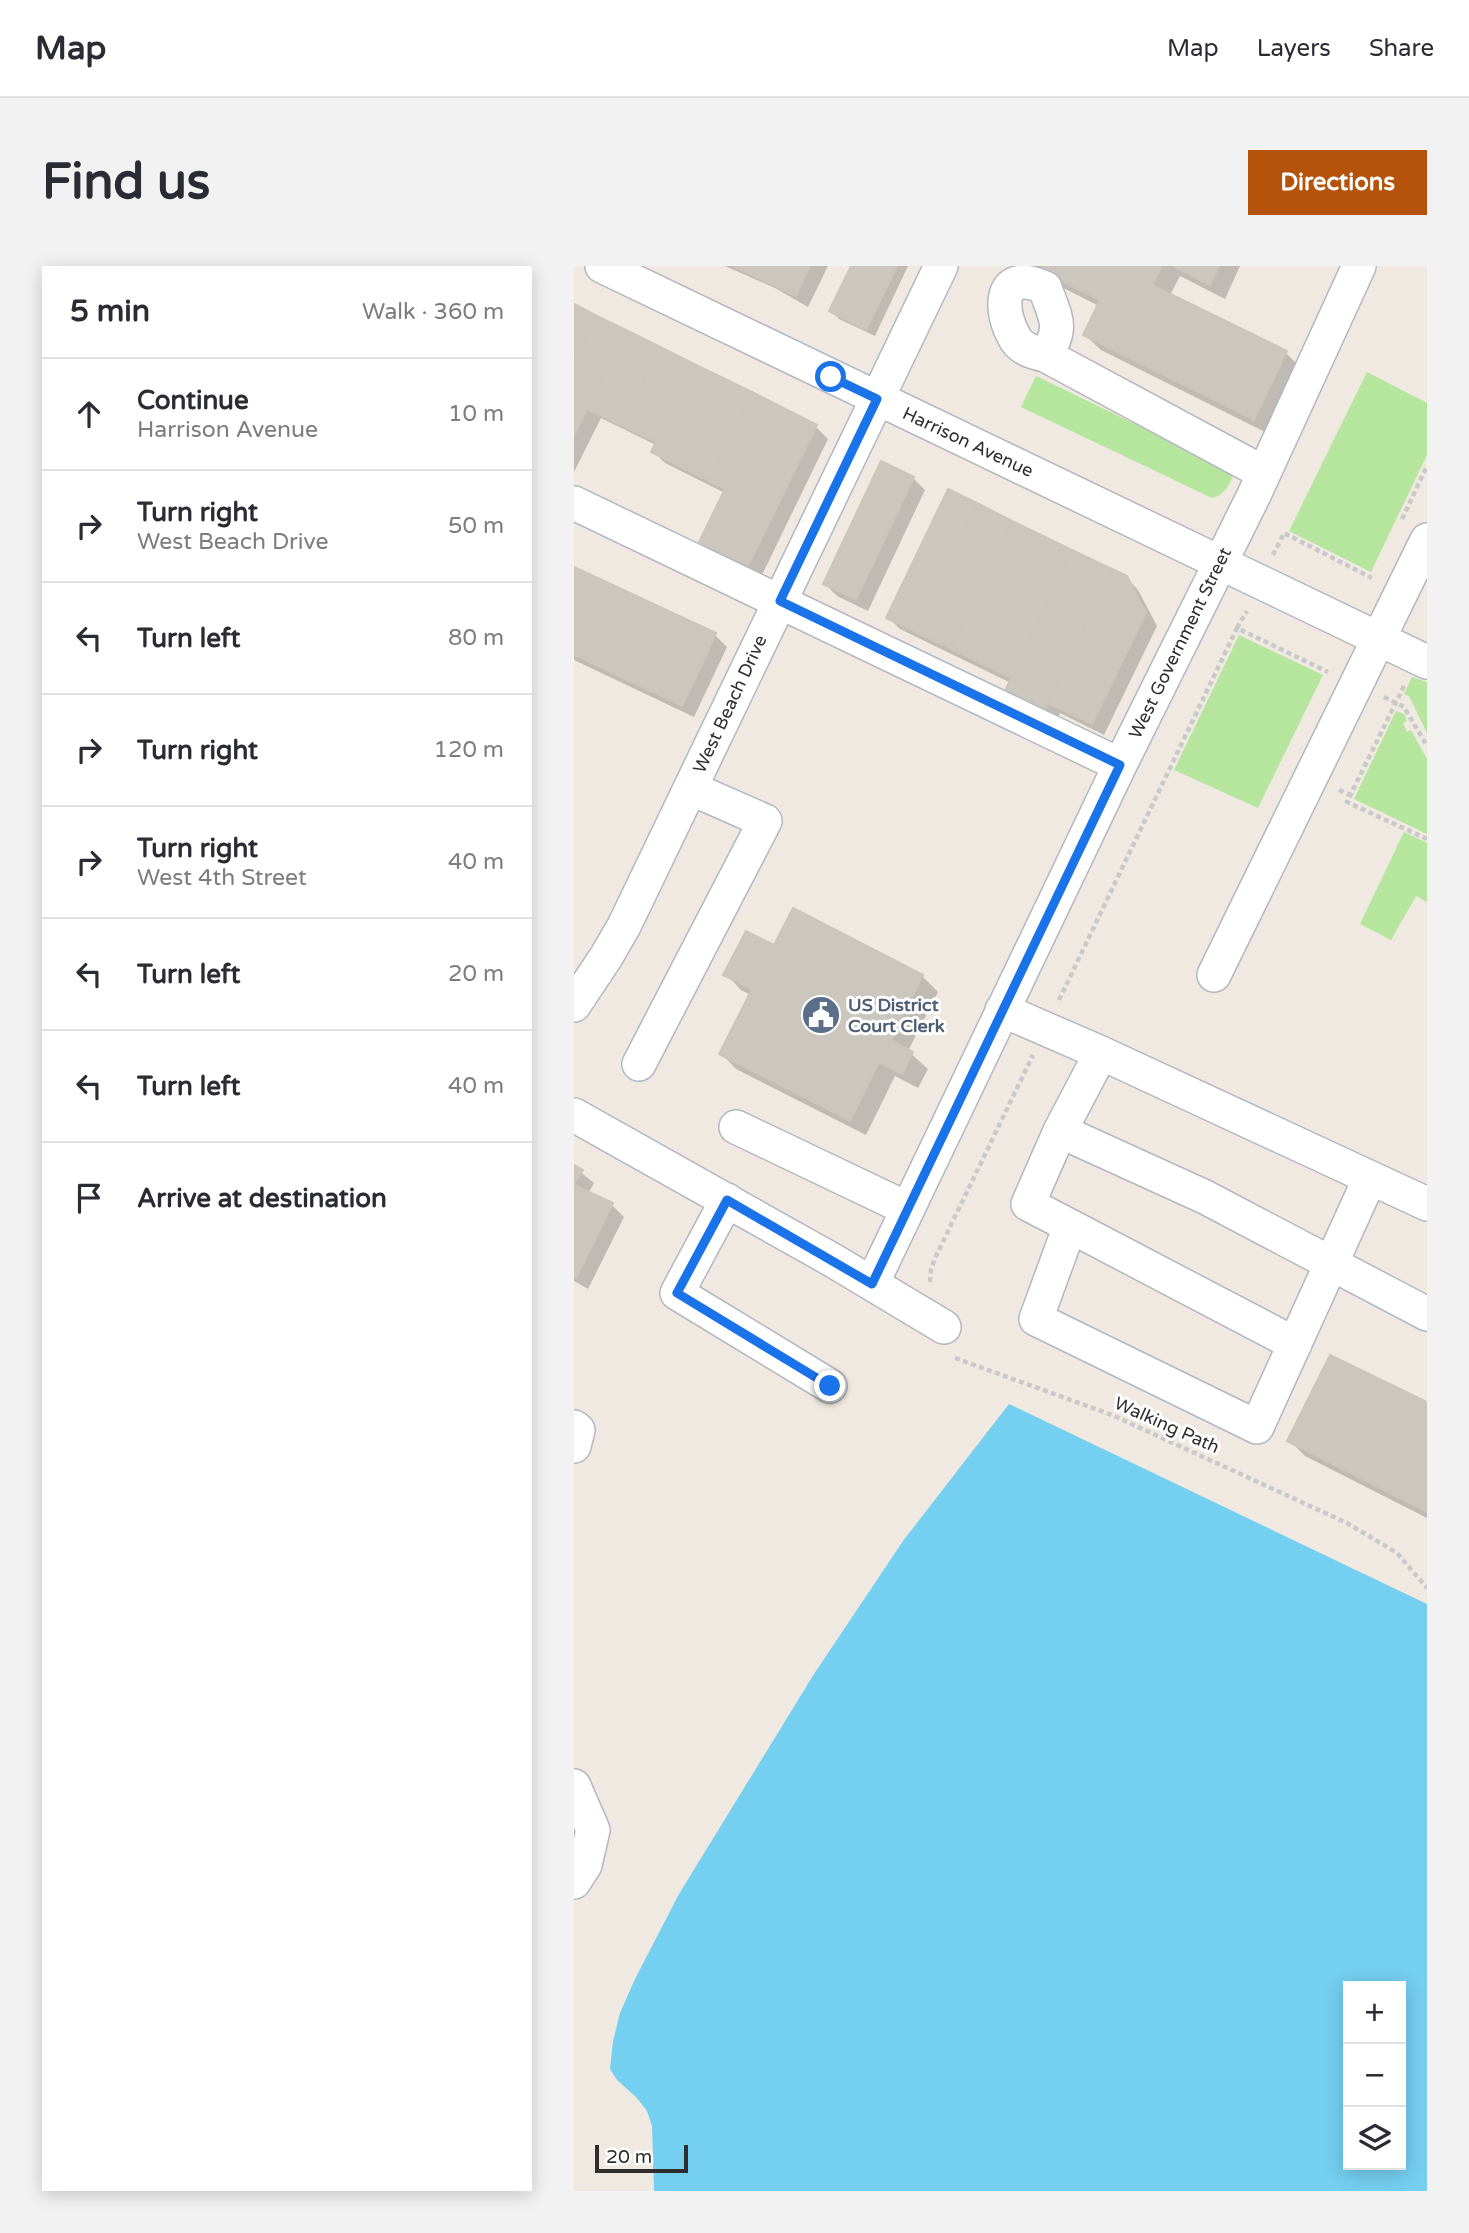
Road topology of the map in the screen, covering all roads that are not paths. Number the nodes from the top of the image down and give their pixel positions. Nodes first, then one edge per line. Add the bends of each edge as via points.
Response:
1 (602, 266) edge
2 (941, 266) edge
3 (1359, 266) edge
4 (1045, 355) dead end
5 (877, 399) junction
6 (1264, 473) junction
7 (574, 503) edge
8 (1427, 540) edge
9 (1220, 562) junction
10 (780, 601) junction
11 (1379, 640) junction
12 (1422, 660) edge
13 (1120, 765) junction
14 (691, 788) junction
15 (1214, 975) dead end
16 (575, 1002) edge
17 (1002, 1010) junction
18 (1101, 1053) junction
19 (639, 1064) dead end
20 (574, 1115) edge
21 (736, 1127) dead end
22 (1060, 1131) junction
23 (1370, 1178) junction
24 (727, 1200) junction
25 (1427, 1204) edge
26 (908, 1209) junction
27 (1070, 1226) junction
28 (1331, 1263) junction
29 (872, 1284) junction
30 (1427, 1314) edge
31 (938, 1332) road end
32 (1295, 1344) junction
33 (830, 1386) dead end
34 (574, 1427) edge
35 (574, 1446) edge
36 (574, 1786) edge
37 (574, 1882) edge

1 - 5 street, Harrison Avenue
2 - 5 street, West Beach Drive
3 - 6 street, West Government Street
4 - 6 street
5 - 9 street, Harrison Avenue
5 - 10 street, West Beach Drive
6 - 9 street, West Government Street
7 - 10 street
8 - 11 street
9 - 11 street, Harrison Avenue
9 - 13 street, West Government Street
10 - 13 street
10 - 14 street, West Beach Drive
11 - 12 street, Harrison Avenue
11 - 15 street
13 - 17 street, West Government Street
14 - 16 street, West Beach Drive via 619,935
14 - 19 street via 765,821
17 - 18 street
17 - 26 street, West Government Street
18 - 22 street
18 - 23 street
20 - 24 street
21 - 26 street
22 - 27 street via 1028,1204
22 - 28 street via 1205,1197
23 - 25 street
23 - 28 street
24 - 29 street
24 - 33 street via 677,1293
26 - 29 street, West Government Street
27 - 32 street
27 - 32 street via 1036,1319 1257,1427
28 - 30 street
28 - 32 street
29 - 31 street
34 - 35 street via 578,1430
36 - 37 street via 593,1830 584,1865

